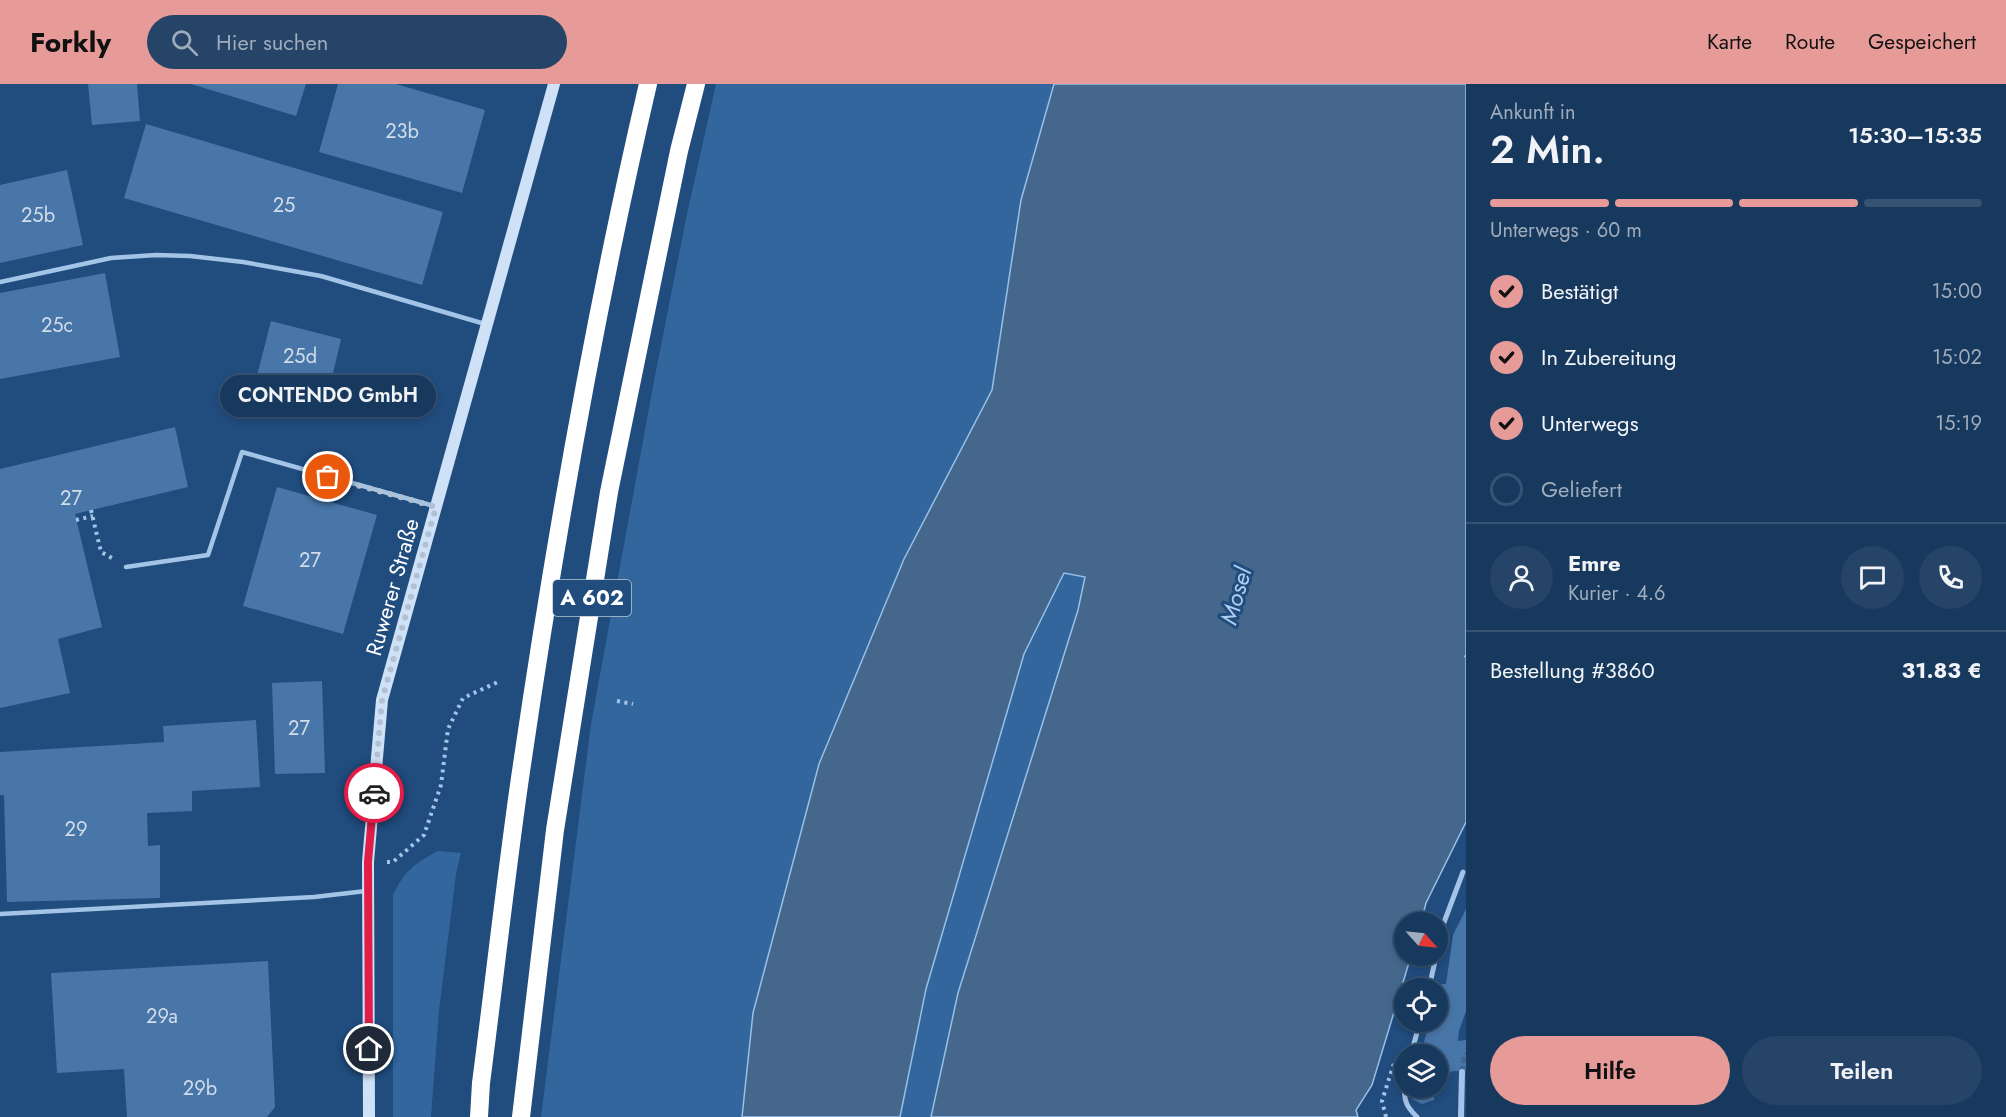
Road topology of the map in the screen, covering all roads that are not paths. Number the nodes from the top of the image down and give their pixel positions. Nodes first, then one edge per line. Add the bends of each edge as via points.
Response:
1 (554, 84) edge
2 (648, 84) edge
3 (696, 84) edge
4 (0, 282) edge
5 (488, 325) junction
6 (436, 507) junction
7 (126, 567) road end
8 (1463, 872) dead end
9 (368, 891) junction
10 (0, 914) edge
11 (1431, 978) edge
12 (1462, 1072) dead end
13 (1404, 1098) edge
14 (369, 1117) edge
15 (478, 1117) edge
16 (521, 1117) edge
17 (1418, 1117) edge
18 (1461, 1117) edge

1 - 5 main road, Ruwerer Straße
2 - 15 highway, A 602 via 586,378 552,571 519,786
3 - 16 highway, A 602 via 609,492 555,830
4 - 5 lane via 111,258 190,256 321,276
5 - 6 main road, Ruwerer Straße
6 - 7 lane via 242,453 208,555
6 - 9 main road, Ruwerer Straße via 382,700
8 - 11 street via 1443,925
9 - 10 lane
9 - 14 main road, Ruwerer Straße
12 - 18 street
13 - 17 street

